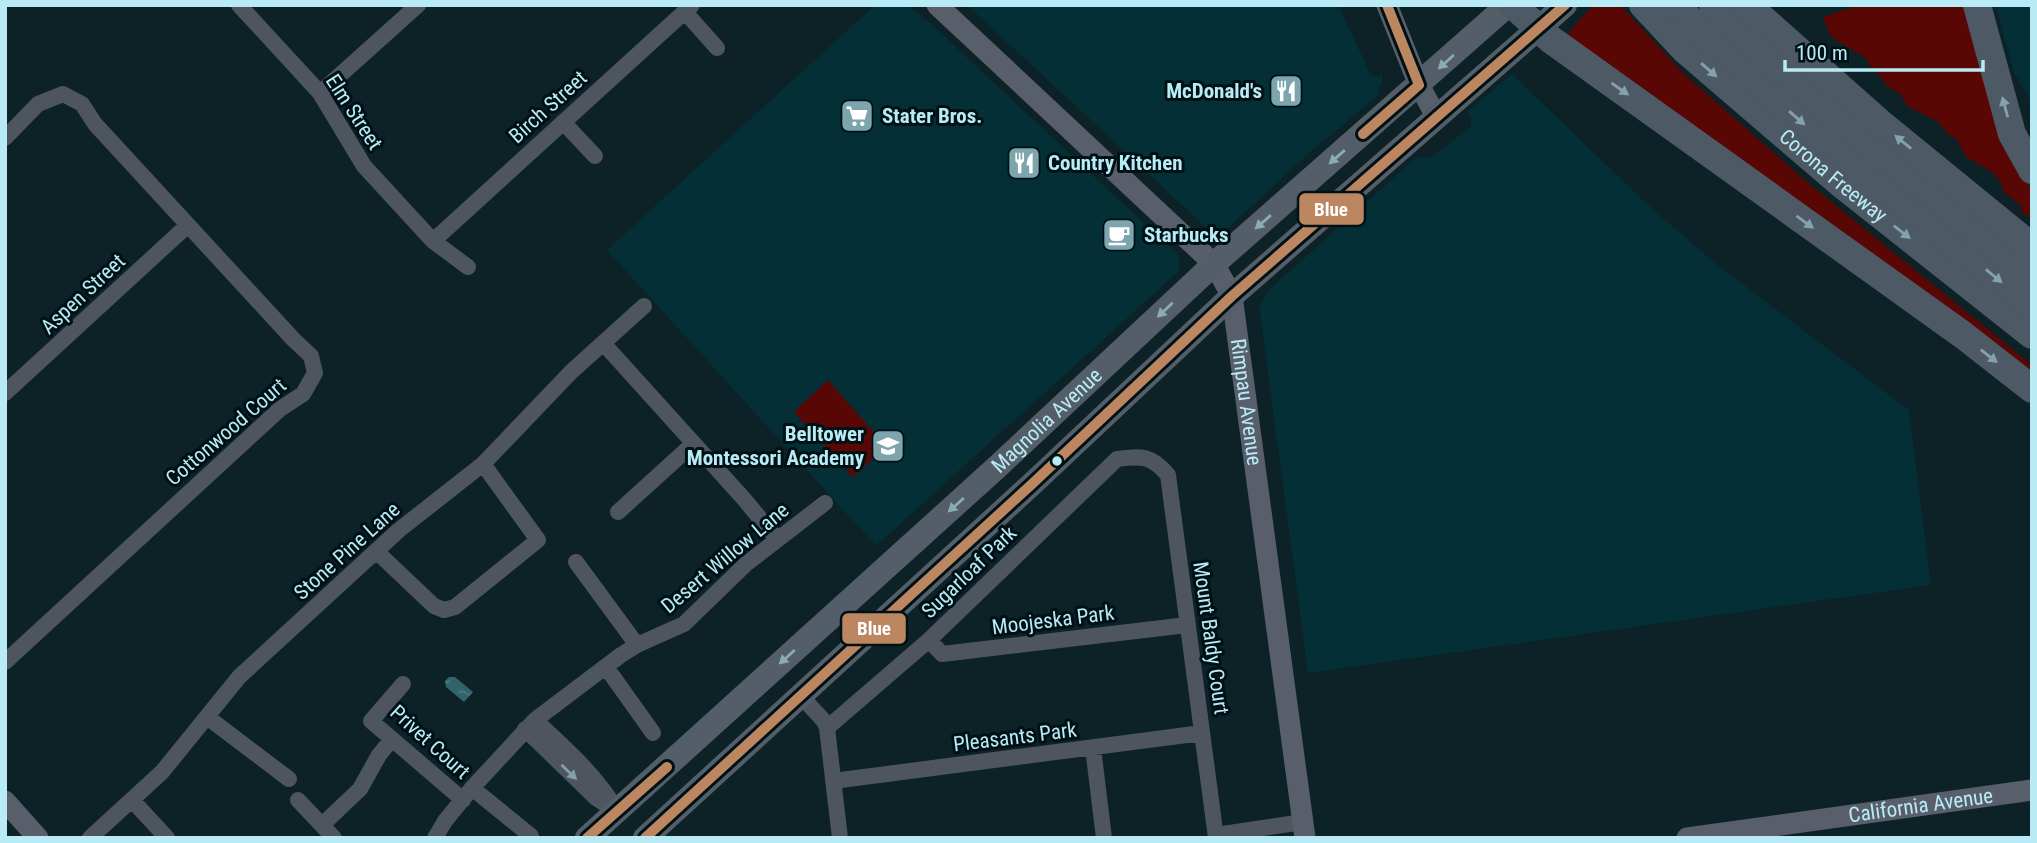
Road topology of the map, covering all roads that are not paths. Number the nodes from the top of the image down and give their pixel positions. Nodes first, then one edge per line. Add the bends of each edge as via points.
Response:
1 (240, 5) edge
2 (418, 5) edge
3 (937, 5) edge
4 (1387, 5) edge
5 (1511, 5) edge
6 (1643, 5) edge
7 (1675, 5) edge
8 (1713, 5) edge
9 (1747, 5) edge
10 (1977, 5) edge
11 (1564, 6) edge
12 (689, 9) edge
13 (1538, 27) junction
14 (717, 48) dead end
15 (1419, 85) junction
16 (320, 93) junction
17 (1437, 118) junction
18 (563, 122) junction
19 (5, 138) edge
20 (595, 156) dead end
21 (2032, 170) edge
22 (188, 225) junction
23 (433, 241) junction
24 (2032, 247) edge
25 (1214, 264) junction
26 (468, 267) dead end
27 (2032, 279) edge
28 (1232, 296) junction
29 (644, 306) dead end
30 (2032, 306) edge
31 (2032, 335) edge
32 (603, 343) junction
33 (2032, 389) edge
34 (5, 394) edge
35 (693, 444) junction
36 (1143, 456) joint
37 (1006, 459) junction
38 (483, 464) junction
39 (1032, 484) junction
40 (825, 503) dead end
41 (618, 512) dead end
42 (777, 539) junction
43 (376, 551) junction
44 (576, 562) dead end
45 (1187, 625) junction
46 (929, 640) junction
47 (637, 645) junction
48 (5, 662) edge
49 (606, 667) junction
50 (403, 684) dead end
51 (799, 694) junction
52 (207, 717) junction
53 (530, 724) junction
54 (827, 728) junction
55 (653, 733) dead end
56 (1202, 733) junction
57 (392, 739) junction
58 (1093, 748) junction
59 (289, 779) dead end
60 (833, 781) junction
61 (2032, 790) edge
62 (468, 794) junction
63 (132, 800) junction
64 (298, 800) dead end
65 (5, 801) edge
66 (618, 812) junction
67 (1304, 830) edge
68 (328, 832) edge
69 (531, 836) edge
70 (1216, 836) edge
71 (38, 838) edge
72 (90, 838) edge
73 (167, 838) edge
74 (435, 838) edge
75 (587, 838) edge
76 (643, 838) edge
77 (840, 838) edge
78 (1104, 838) edge
79 (1687, 838) edge

1 - 16 street, Elm Street
2 - 16 street
3 - 25 main road, Rimpau Avenue
4 - 15 main road
5 - 13 highway
5 -> 15 main road, Magnolia Avenue
6 -> 31 highway, Corona Freeway via 1685,50 1840,183
7 -> 30 highway via 1834,150
8 - 27 highway via 1833,114
24 -> 9 highway via 1879,122
21 -> 10 highway via 2012,134
11 - 13 main road, Magnolia Avenue
12 - 14 street
12 - 18 street, Birch Street
13 - 17 main road, Magnolia Avenue
13 -> 33 highway
15 - 17 main road
15 -> 25 main road, Magnolia Avenue
16 - 23 street, Elm Street via 364,166
17 - 28 main road, Magnolia Avenue
18 - 20 street
18 - 23 street, Birch Street
19 - 22 street, Cottonwood Court via 38,104 63,94 82,104
22 - 34 street, Aspen Street
22 - 48 street, Cottonwood Court via 311,356 315,373 303,394 279,409
23 - 26 street, Elm Street
25 - 28 main road, Rimpau Avenue
25 -> 37 main road, Magnolia Avenue
28 - 39 main road, Magnolia Avenue
28 - 67 main road, Rimpau Avenue
29 - 32 street, Stone Pine Lane
32 - 35 street
32 - 38 street, Stone Pine Lane
35 - 41 street
35 - 42 street
36 - 45 street, Mount Baldy Court via 1168,475
36 - 46 street, Sugarloaf Park via 1118,460
37 - 39 main road
37 -> 66 main road, Magnolia Avenue
38 - 43 street, Stone Pine Lane
38 - 43 street via 538,540 455,607 444,610 434,606
39 - 51 main road, Magnolia Avenue
40 - 42 street, Desert Willow Lane
42 - 47 street, Desert Willow Lane via 684,624
43 - 52 street, Stone Pine Lane via 239,677
44 - 47 street
45 - 46 street, Moojeska Park via 942,654
45 - 56 street, Mount Baldy Court
46 - 54 street, Sugarloaf Park
47 - 49 street, Desert Willow Lane
49 - 53 street, Desert Willow Lane
49 - 55 street
50 - 57 street, Privet Court via 371,721
51 - 54 street
51 - 76 main road, Magnolia Avenue
52 - 59 street
52 - 63 street, Stone Pine Lane
53 - 62 street, Desert Willow Lane
53 - 66 street via 578,759
54 - 60 street
56 - 58 street, Pleasants Park
56 - 70 street, Mount Baldy Court
57 - 62 street, Privet Court
57 - 68 street
58 - 60 street, Pleasants Park
58 - 78 street
60 - 77 street
61 - 79 main road, California Avenue
62 - 69 street, Privet Court
62 - 74 street, Desert Willow Lane
63 - 72 street, Stone Pine Lane
63 - 73 street
64 - 68 street
65 - 71 main road
66 - 75 main road, Magnolia Avenue
66 - 76 main road
67 - 70 street

